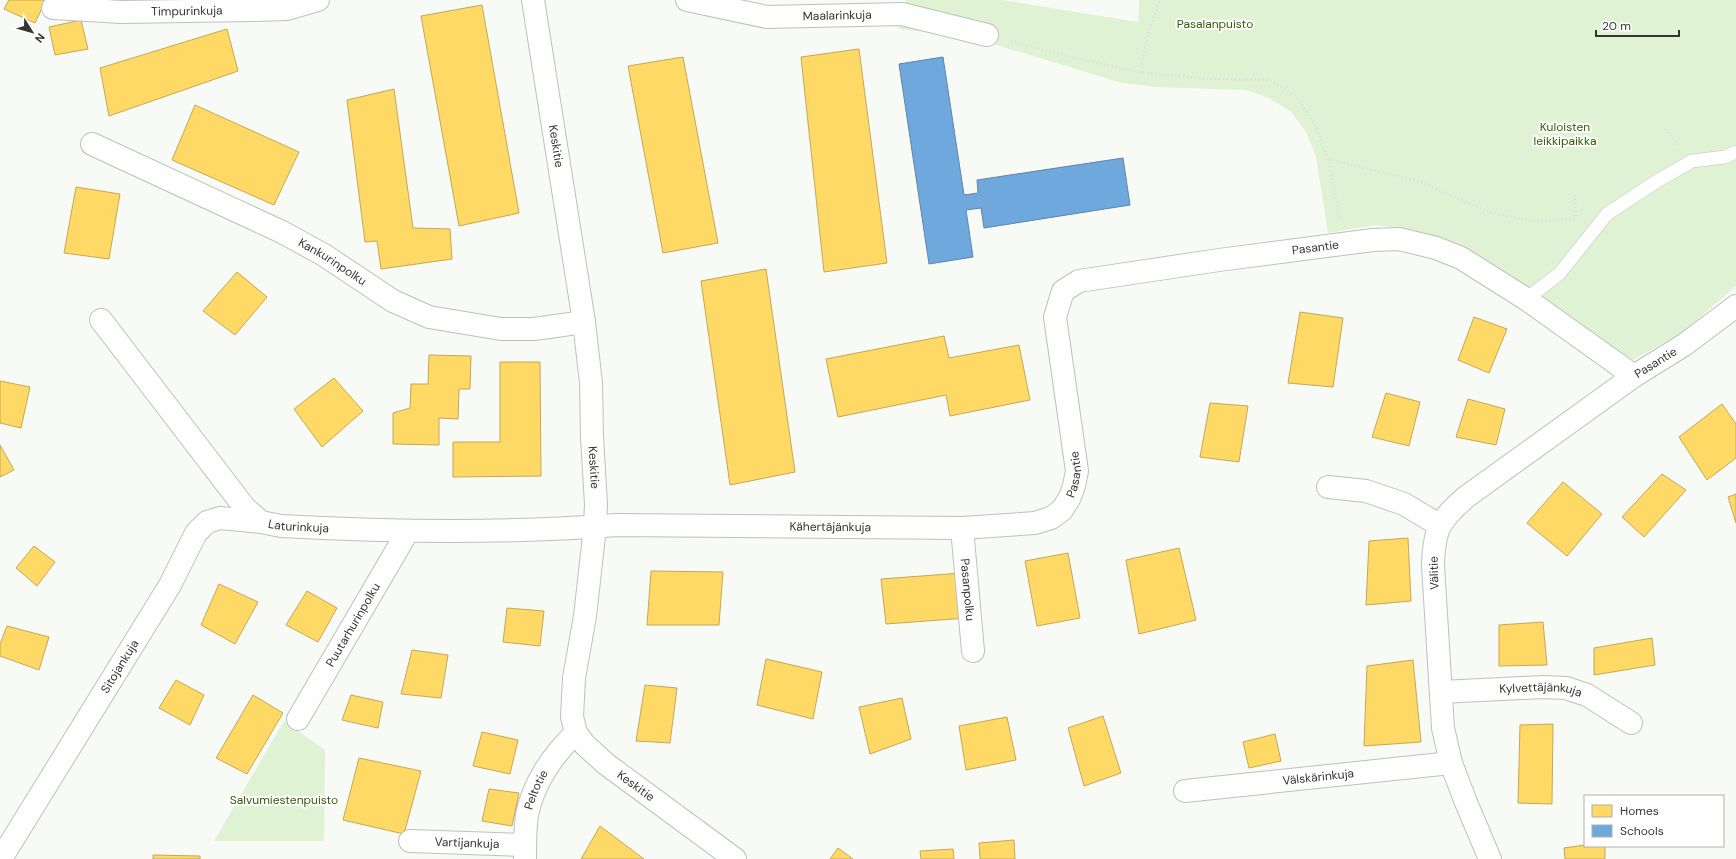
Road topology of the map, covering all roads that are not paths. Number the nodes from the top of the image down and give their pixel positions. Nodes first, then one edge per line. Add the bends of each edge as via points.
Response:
1 (318, 0) edge
2 (686, 0) edge
3 (540, 1) edge
4 (902, 7) edge
5 (53, 8) dead end
6 (987, 34) road end
7 (92, 144) dead end
8 (1736, 152) edge
9 (1526, 299) junction
10 (1736, 306) edge
11 (101, 320) dead end
12 (584, 322) junction
13 (1634, 376) junction
14 (1328, 487) dead end
15 (1062, 510) joint
16 (261, 522) junction
17 (1439, 525) junction
18 (595, 527) junction
19 (962, 528) junction
20 (408, 531) junction
21 (973, 651) dead end
22 (1441, 692) junction
23 (298, 719) dead end
24 (1631, 723) dead end
25 (576, 733) junction
26 (1451, 763) junction
27 (1185, 791) dead end
28 (410, 841) dead end
29 (525, 852) edge
30 (2, 858) dead end
31 (736, 859) edge
32 (1490, 859) edge

1 - 5 street, Timpurinkuja via 286,9 254,10 122,12
2 - 4 street, Maalarinkuja via 767,17
3 - 12 street, Keskitie
4 - 6 street, Maalarinkuja
7 - 12 street, Kankurinpolku via 282,232 324,255 393,301 429,317 501,329 534,329
8 - 9 lane via 1725,157 1692,161 1607,214 1559,274
9 - 13 street, Pasantie
9 - 15 street, Pasantie via 1461,258 1436,248 1399,239 1219,260 1080,281 1063,291 1055,317 1077,472 1072,492
10 - 13 street, Pasantie via 1684,345
11 - 16 street, Laturinkuja via 245,508
12 - 18 street, Keskitie via 591,383
13 - 17 street, Välitie via 1466,497
14 - 17 street via 1366,490 1404,504
15 - 19 street, Kähertäjänkuja via 1051,518 1035,523
16 - 20 street, Laturinkuja via 287,526
16 - 30 street, Sitojankuja via 220,518 207,522 196,533 170,585
17 - 22 street, Välitie via 1434,543 1433,565
18 - 19 street, Kähertäjänkuja via 616,525
18 - 20 street, Laturinkuja
18 - 25 street, Keskitie via 574,678 572,717
19 - 21 street, Pasanpolku
20 - 23 street, Puutarhurinpolku
22 - 24 street, Kylvettäjänkuja via 1566,688 1587,695
22 - 26 street, Välitie via 1443,728
25 - 29 street, Peltotie via 564,744 536,788 528,815
25 - 31 street, Keskitie via 606,764
26 - 27 street, Välskärinkuja
26 - 32 street, Välitie
28 - 29 street, Vartijankuja

